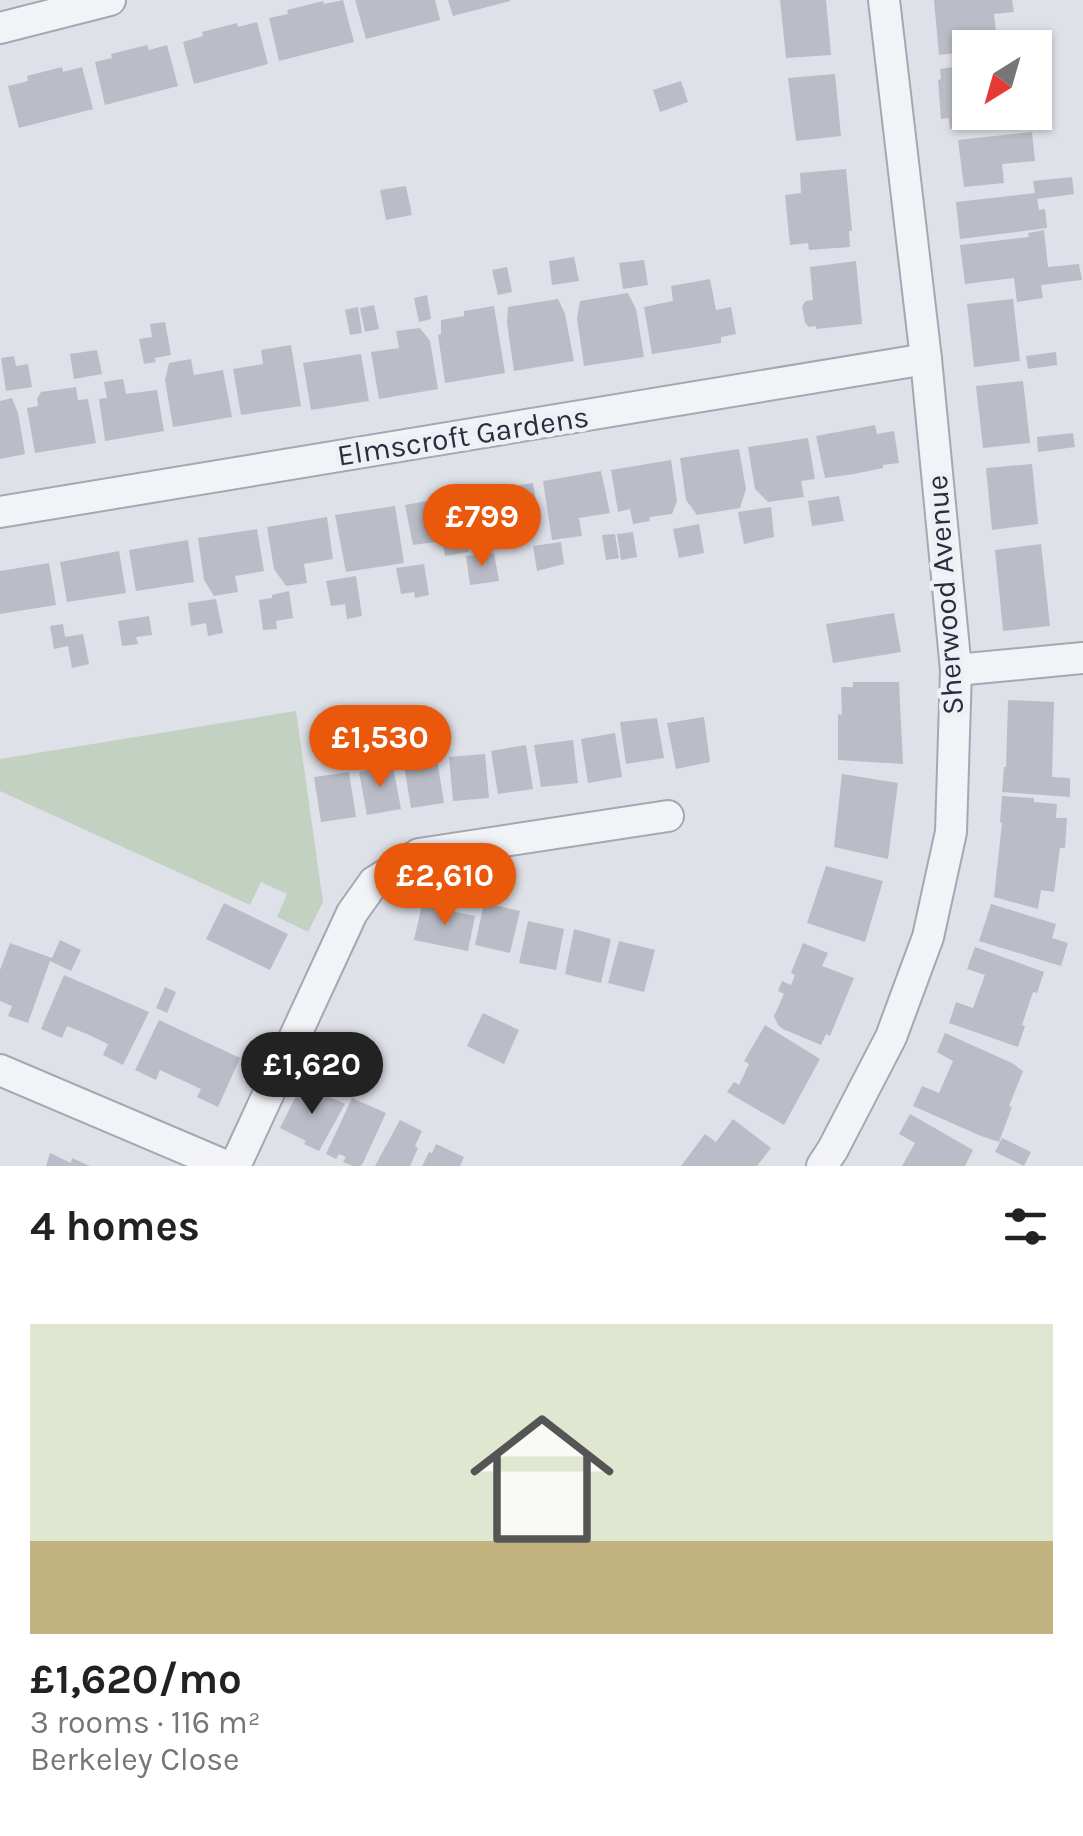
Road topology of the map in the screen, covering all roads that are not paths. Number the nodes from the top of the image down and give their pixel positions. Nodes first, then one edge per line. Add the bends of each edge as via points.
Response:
1 (110, 0) edge
2 (884, 0) edge
3 (0, 28) edge
4 (926, 359) junction
5 (0, 512) edge
6 (1083, 658) edge
7 (956, 670) junction
8 (668, 816) dead end
9 (0, 1070) edge
10 (226, 1166) edge
11 (235, 1166) edge
12 (822, 1166) edge

1 - 3 street
2 - 4 street, Sherwood Avenue
4 - 5 street, Elmscroft Gardens
4 - 7 street, Sherwood Avenue
6 - 7 street
7 - 12 street, Sherwood Avenue via 952,832 928,937 891,1037
8 - 11 street via 419,854 374,882 352,913
9 - 10 street

